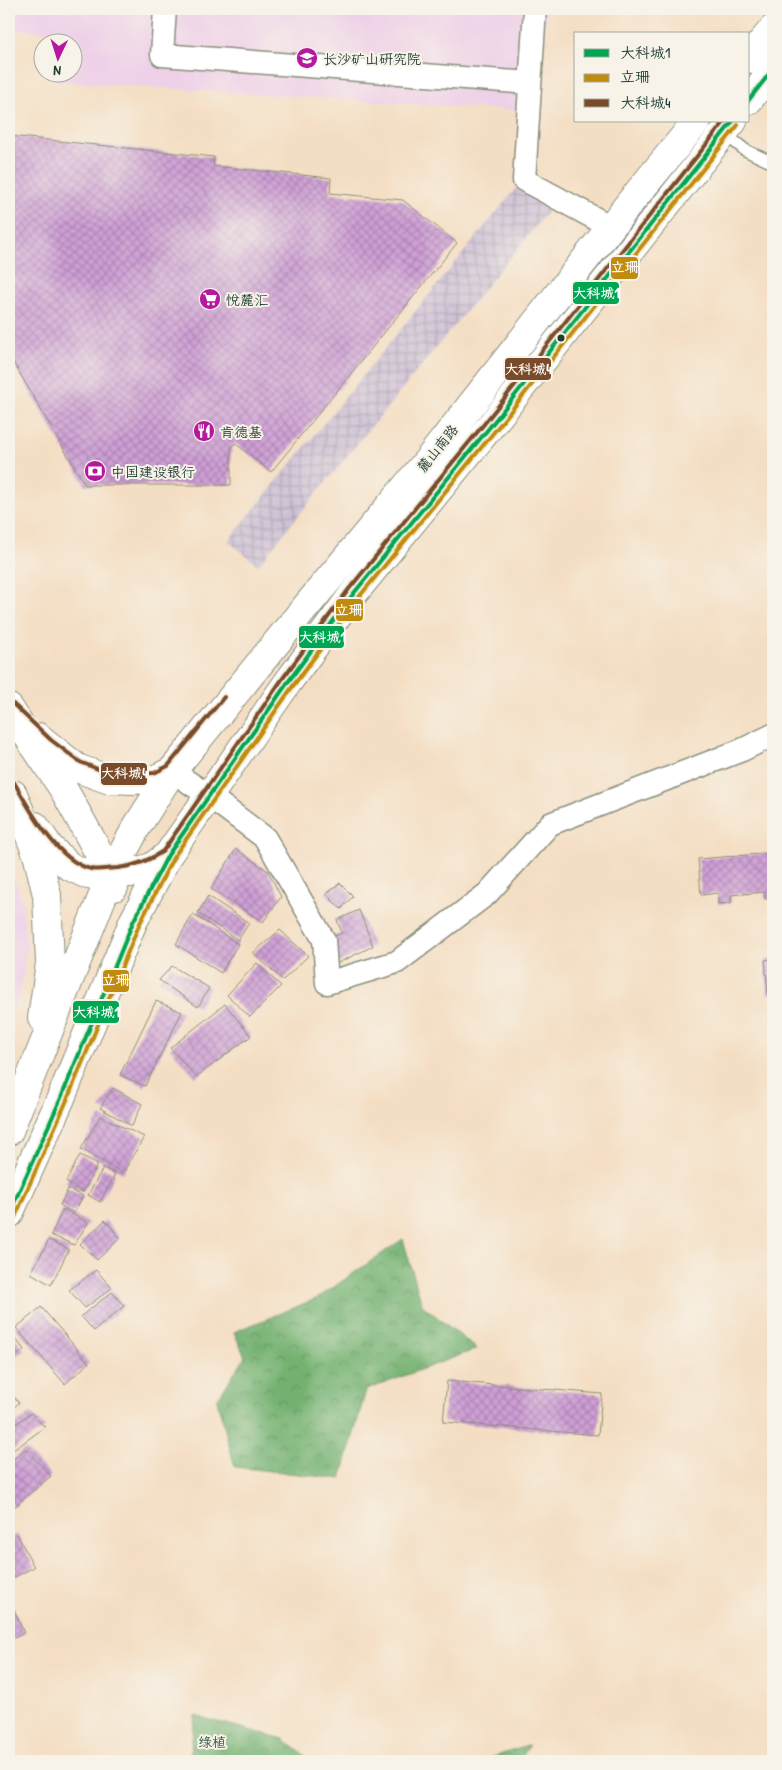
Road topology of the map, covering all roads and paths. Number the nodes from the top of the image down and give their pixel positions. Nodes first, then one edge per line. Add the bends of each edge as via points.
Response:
1 (165, 9) edge
2 (535, 9) edge
3 (773, 29) edge
4 (750, 57) edge
5 (773, 69) edge
6 (530, 83) junction
7 (750, 99) edge
8 (696, 122) edge
9 (728, 127) edge
10 (773, 162) edge
11 (611, 227) junction
12 (10, 710) edge
13 (773, 735) edge
14 (172, 771) junction
15 (11, 789) edge
16 (209, 796) junction
17 (168, 855) junction
18 (111, 874) junction
19 (118, 960) junction
20 (22, 1098) junction
21 (9, 1130) edge
22 (9, 1214) edge

1 - 6 street via 162,55
2 - 6 street
3 - 4 main road
5 - 7 main road
6 - 11 street via 524,180
8 - 11 main road, 麓山南路
9 - 10 lane via 745,150
9 - 16 main road, 麓山南路 via 354,593
11 - 14 main road, 麓山南路 via 428,460
12 - 14 main road via 77,768 107,779 133,780 156,779
12 - 18 main road via 64,790
13 - 16 street via 550,824 487,894 397,962 327,983 324,940 266,838
14 - 16 street
14 - 18 main road, 麓山南路
15 - 18 main road via 50,848 69,866 88,875
15 - 20 main road via 37,854 47,896 50,963 42,1022
16 - 17 main road, 麓山南路
17 - 18 main road via 152,867 132,873
17 - 19 main road, 麓山南路 via 133,922
18 - 19 main road via 120,910
18 - 20 main road, 麓山南路
19 - 22 main road, 麓山南路
20 - 21 main road

